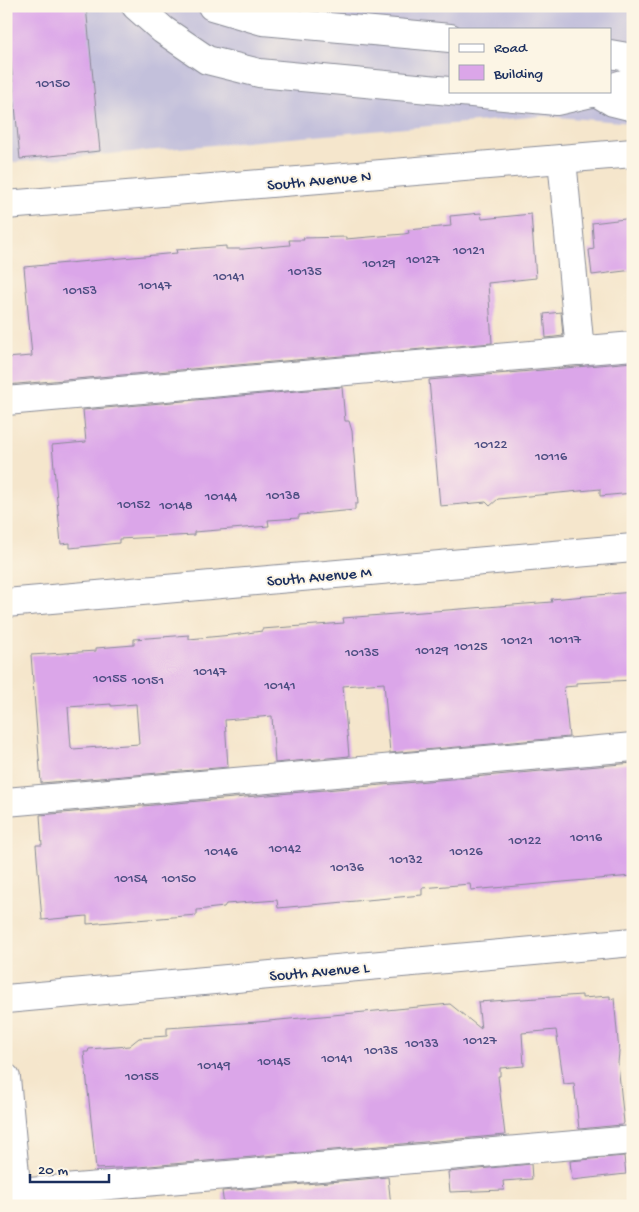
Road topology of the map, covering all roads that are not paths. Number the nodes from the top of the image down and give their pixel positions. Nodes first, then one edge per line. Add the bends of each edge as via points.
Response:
1 (136, 6) edge
2 (212, 6) edge
3 (449, 38) edge
4 (612, 54) edge
5 (633, 58) edge
6 (633, 81) edge
7 (612, 87) edge
8 (449, 92) edge
9 (454, 92) edge
10 (594, 92) edge
11 (604, 92) edge
12 (633, 107) edge
13 (633, 153) edge
14 (562, 159) junction
15 (6, 205) edge
16 (633, 346) edge
17 (580, 351) junction
18 (6, 401) edge
19 (633, 548) edge
20 (6, 603) edge
21 (633, 747) edge
22 (6, 802) edge
23 (633, 942) edge
24 (6, 999) edge
25 (6, 1078) edge
26 (633, 1140) edge
27 (14, 1197) edge

1 - 8 street via 162,30 207,60 259,73
2 - 3 street via 263,21
4 - 5 street
6 - 7 street
9 - 10 street via 556,102
11 - 12 street via 613,102
13 - 14 street, South Avenue N
14 - 15 street, South Avenue N
14 - 17 street
16 - 17 street
17 - 18 street
19 - 20 street, South Avenue M
21 - 22 street
23 - 24 street, South Avenue L
25 - 27 street
26 - 27 street

